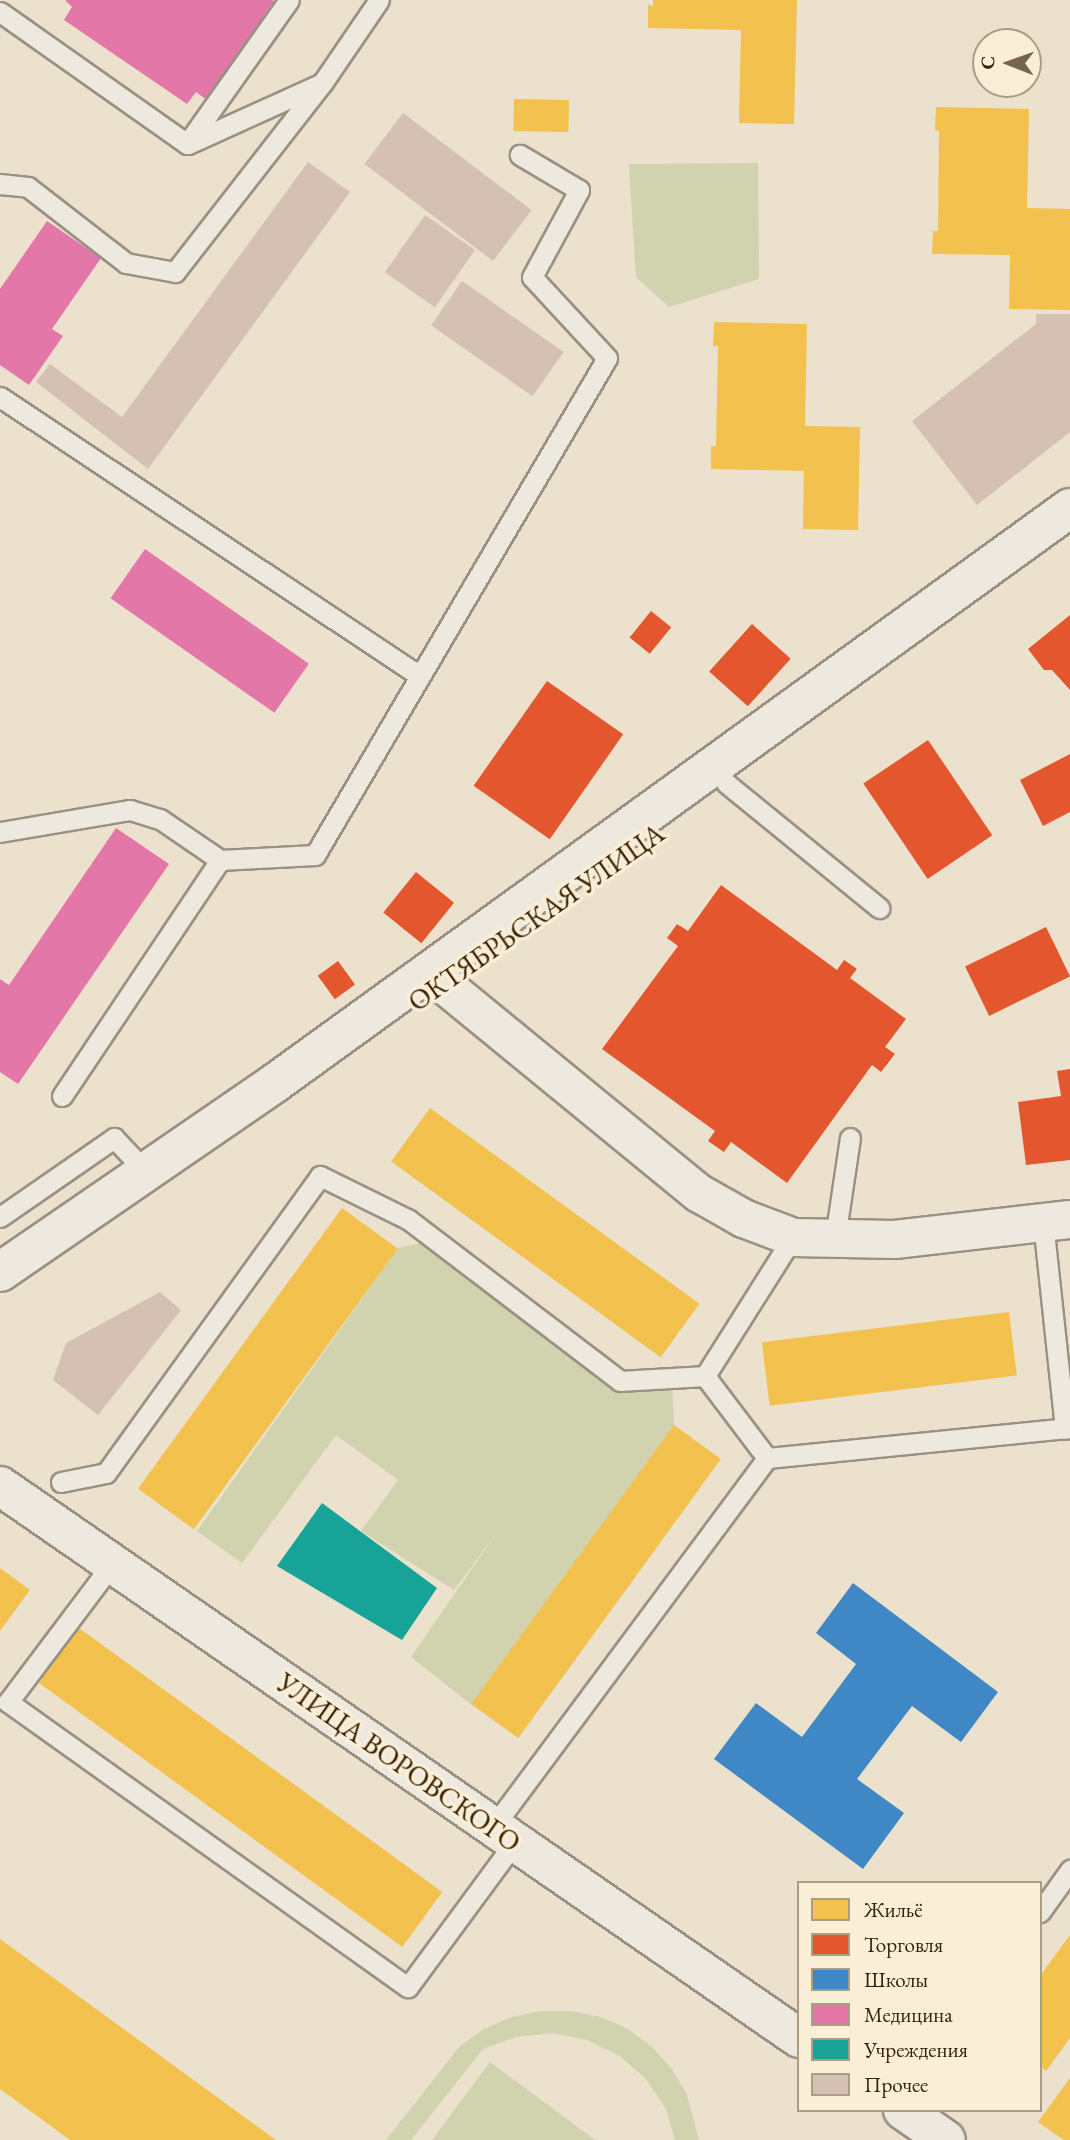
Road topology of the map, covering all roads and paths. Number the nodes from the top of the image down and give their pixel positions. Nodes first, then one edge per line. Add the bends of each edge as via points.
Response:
1 (289, 0) edge
2 (379, 0) edge
3 (0, 12) edge
4 (323, 82) junction
5 (187, 144) junction
6 (520, 155) dead end
7 (0, 184) edge
8 (0, 397) edge
9 (1070, 508) edge
10 (1070, 537) edge
11 (420, 676) junction
12 (726, 783) junction
13 (0, 832) edge
14 (220, 860) junction
15 (879, 908) dead end
16 (442, 983) junction
17 (62, 1096) dead end
18 (850, 1138) dead end
19 (152, 1177) junction
20 (0, 1217) edge
21 (1056, 1221) edge
22 (793, 1237) junction
23 (835, 1238) junction
24 (0, 1272) edge
25 (0, 1294) edge
26 (705, 1376) junction
27 (1067, 1429) edge
28 (767, 1458) junction
29 (61, 1482) dead end
30 (0, 1486) edge
31 (112, 1564) junction
32 (504, 1835) junction
33 (1070, 1870) edge
34 (1042, 1909) edge
35 (797, 2037) edge
36 (906, 2112) edge
37 (946, 2140) edge

1 - 5 lane
2 - 4 lane
3 - 5 lane
4 - 5 lane
4 - 7 lane via 175,272 126,263 28,187
6 - 11 lane via 579,190 532,277 607,358
8 - 11 lane
9 - 19 street
10 - 12 street, ОКТЯБРЬСКАЯ УЛИЦА
11 - 14 lane via 314,855
12 - 15 lane
12 - 16 street, ОКТЯБРЬСКАЯ УЛИЦА
13 - 14 lane via 130,810 160,819
14 - 17 lane
16 - 19 street, ОКТЯБРЬСКАЯ УЛИЦА
16 - 22 street via 699,1193 743,1218
18 - 23 lane
19 - 20 lane via 114,1138
19 - 24 street
19 - 25 street, ОКТЯБРЬСКАЯ УЛИЦА
21 - 23 street via 894,1239
21 - 27 lane
22 - 23 street
22 - 26 lane
26 - 28 lane
26 - 29 lane via 620,1381 409,1220 320,1176 106,1472
27 - 28 lane
28 - 32 lane
30 - 31 street, УЛИЦА ВОРОВСКОГО
31 - 32 street, УЛИЦА ВОРОВСКОГО
31 - 32 lane via 8,1702 408,1987
32 - 35 street, УЛИЦА ВОРОВСКОГО
33 - 34 lane
36 - 37 street

